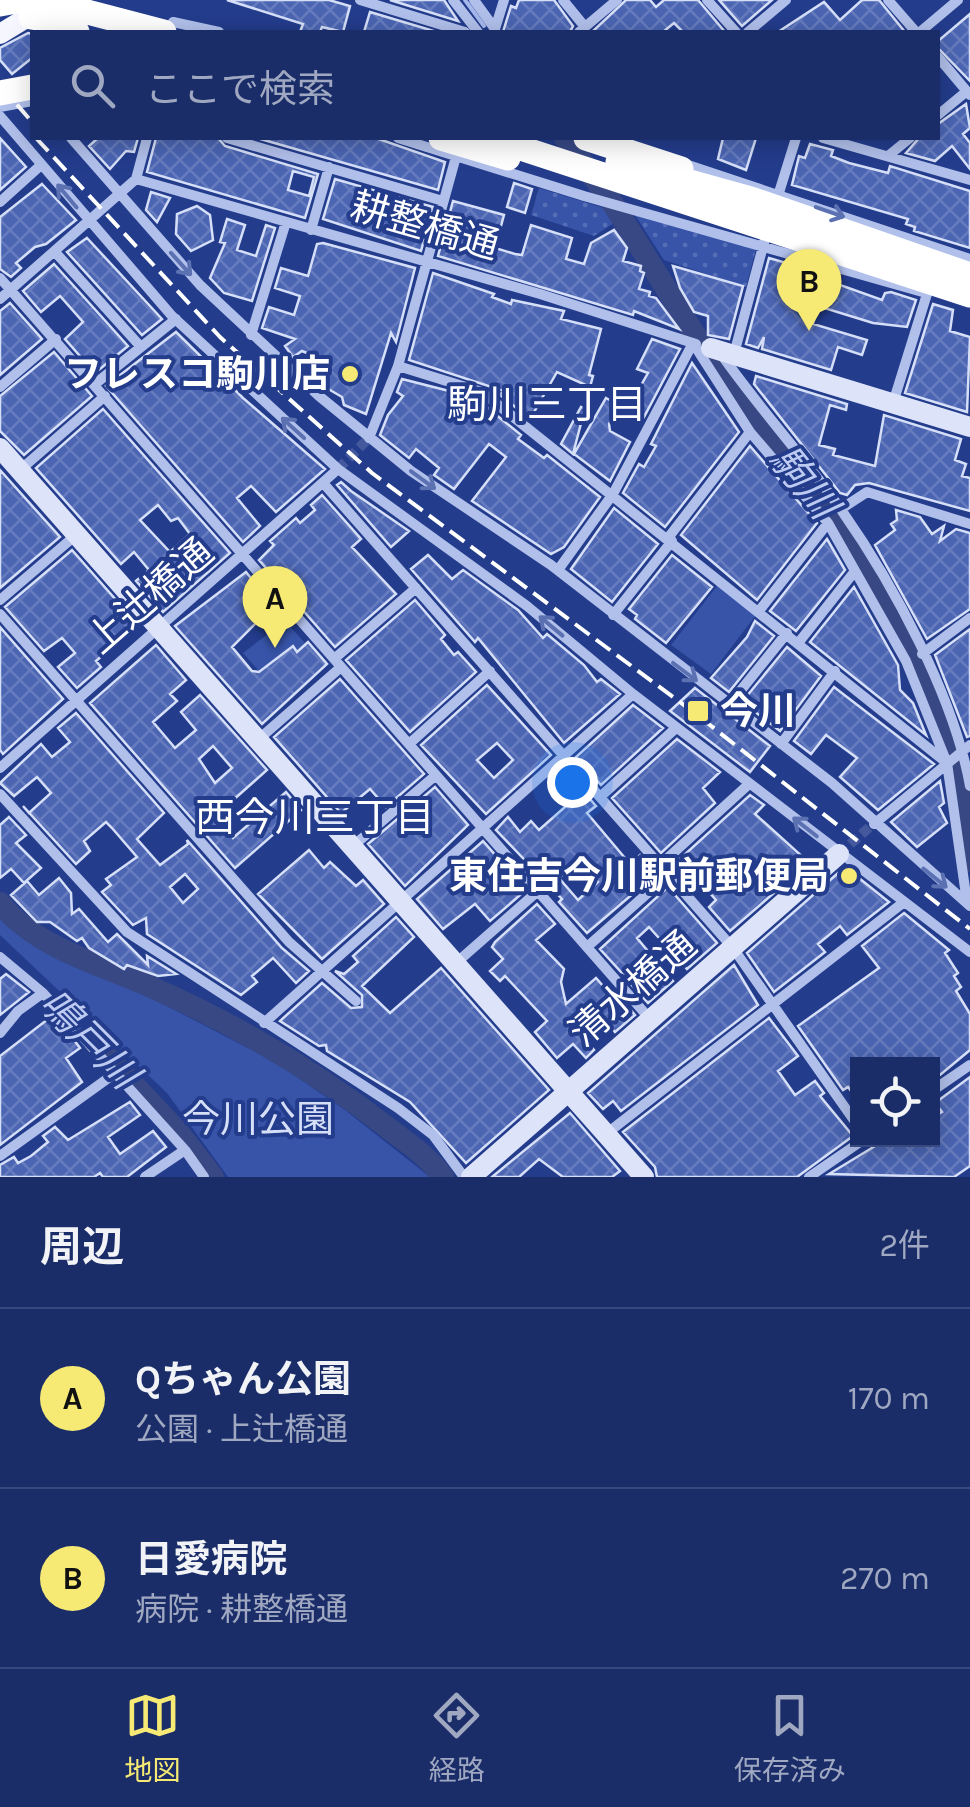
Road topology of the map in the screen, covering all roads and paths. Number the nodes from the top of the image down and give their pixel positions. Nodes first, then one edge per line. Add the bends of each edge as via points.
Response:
1 (360, 0) edge
2 (454, 0) edge
3 (474, 0) edge
4 (504, 0) edge
5 (563, 0) edge
6 (617, 0) edge
7 (707, 0) edge
8 (786, 0) edge
9 (888, 0) edge
10 (958, 0) edge
11 (0, 4) edge
12 (100, 8) edge
13 (48, 9) edge
14 (160, 27) edge
15 (195, 30) edge
16 (458, 30) edge
17 (476, 30) edge
18 (494, 30) edge
19 (495, 30) edge
20 (582, 30) edge
21 (734, 30) edge
22 (750, 30) edge
23 (916, 30) edge
24 (920, 30) edge
25 (0, 34) edge
26 (940, 59) edge
27 (30, 70) edge
28 (0, 76) edge
29 (30, 87) edge
30 (0, 93) edge
31 (968, 93) edge
32 (30, 100) edge
33 (0, 108) edge
34 (940, 114) edge
35 (0, 116) edge
36 (73, 140) edge
37 (147, 140) edge
38 (234, 140) edge
39 (409, 140) edge
40 (495, 140) edge
41 (538, 140) edge
42 (592, 140) edge
43 (620, 140) edge
44 (795, 140) edge
45 (830, 140) edge
46 (908, 140) edge
47 (448, 147) edge
48 (888, 156) junction
49 (41, 165) junction
50 (329, 167) junction
51 (136, 179) junction
52 (970, 180) edge
53 (0, 184) edge
54 (604, 188) junction
55 (116, 193) junction
56 (778, 194) junction
57 (4, 198) edge
58 (443, 200) junction
59 (752, 200) junction
60 (89, 222) junction
61 (286, 222) junction
62 (311, 230) junction
63 (763, 245) junction
64 (55, 252) junction
65 (970, 258) edge
66 (424, 264) junction
67 (970, 276) edge
68 (0, 278) edge
69 (10, 290) junction
70 (927, 294) junction
71 (970, 295) edge
72 (0, 299) edge
73 (970, 306) edge
74 (176, 319) junction
75 (251, 335) junction
76 (56, 340) junction
77 (141, 348) junction
78 (710, 348) junction
79 (398, 366) junction
80 (95, 384) junction
81 (0, 387) edge
82 (106, 396) junction
83 (893, 403) junction
84 (969, 422) edge
85 (750, 432) junction
86 (370, 438) junction
87 (0, 448) edge
88 (338, 469) junction
89 (20, 470) junction
90 (324, 484) junction
91 (613, 494) junction
92 (840, 510) junction
93 (828, 523) junction
94 (970, 524) edge
95 (77, 534) junction
96 (670, 540) junction
97 (242, 554) junction
98 (558, 570) junction
99 (855, 572) junction
100 (416, 588) junction
101 (0, 600) edge
102 (759, 610) junction
103 (0, 614) edge
104 (613, 615) junction
105 (970, 618) edge
106 (160, 626) junction
107 (787, 633) junction
108 (798, 642) junction
109 (922, 654) junction
110 (338, 663) junction
111 (836, 671) junction
112 (490, 672) junction
113 (633, 694) junction
114 (77, 700) junction
115 (729, 705) junction
116 (676, 728) junction
117 (259, 739) junction
118 (409, 744) junction
119 (781, 744) junction
120 (964, 749) edge
121 (564, 757) junction
122 (947, 762) junction
123 (0, 768) edge
124 (436, 774) junction
125 (749, 784) junction
126 (970, 786) edge
127 (0, 794) edge
128 (600, 797) junction
129 (875, 823) junction
130 (482, 828) junction
131 (353, 846) junction
132 (839, 854) junction
133 (664, 870) junction
134 (538, 891) junction
135 (400, 899) junction
136 (904, 902) junction
137 (968, 904) edge
138 (587, 948) junction
139 (733, 948) junction
140 (968, 951) edge
141 (0, 957) edge
142 (456, 964) junction
143 (320, 972) junction
144 (43, 993) junction
145 (356, 1001) dead end
146 (772, 1002) junction
147 (650, 1020) junction
148 (264, 1023) junction
149 (0, 1032) edge
150 (970, 1064) edge
151 (114, 1074) junction
152 (940, 1085) edge
153 (568, 1092) junction
154 (850, 1114) edge
155 (606, 1134) junction
156 (853, 1147) edge
157 (185, 1150) junction
158 (0, 1156) edge
159 (145, 1177) edge
160 (204, 1177) edge
161 (468, 1177) edge
162 (644, 1177) edge
163 (810, 1177) edge

1 - 16 street
2 - 17 street
3 - 18 street
4 - 19 street
5 - 20 street
6 - 20 street
7 - 21 street
8 - 22 street
9 - 23 street
10 - 24 street
11 - 13 highway
12 - 13 highway
12 - 14 highway
13 - 25 main road
14 - 15 street
26 - 31 street
27 - 28 highway
29 - 30 highway, bridge
31 - 34 street
32 - 33 street
35 - 49 street
36 - 55 street
37 - 51 street
38 - 50 street
39 - 47 street
40 - 54 highway, bridge
41 - 59 highway, bridge
42 - 59 highway, bridge
43 - 56 street
44 - 56 street
45 - 48 street
46 - 48 street
47 - 54 highway, bridge
47 - 58 street
48 - 52 street
49 - 57 street
60 -> 49 street
50 - 58 street
50 - 62 street
51 - 55 street
51 - 61 street, 耕整橋通
53 - 57 street
54 - 63 street via 624,206
54 - 71 highway, bridge
55 - 60 street
55 -> 75 street
56 - 63 street
56 -> 65 street
58 - 66 street
59 - 67 highway, bridge
60 - 64 street
60 - 74 street
61 - 62 street, 耕整橋通
61 - 75 street
62 - 66 street, 耕整橋通
63 - 70 street
63 - 78 street
64 - 69 street
64 - 77 street
66 - 78 street, 耕整橋通
66 - 79 street
68 - 69 street
69 - 72 street
69 - 76 street
70 - 73 street
70 - 83 street
74 - 77 street
88 -> 74 street
75 - 86 street
76 - 80 street
76 - 81 street
77 - 80 street
78 - 83 street, 耕整橋通
78 - 85 street
78 - 91 street
78 - 92 street
79 - 86 street
79 - 91 street via 482,392
80 - 82 street
82 - 89 street
82 - 97 street
83 - 84 street, 耕整橋通
85 - 93 street
85 - 96 street
86 -> 98 street
87 - 89 street
88 - 90 street, 上辻橋通
113 -> 88 street via 527,606
89 - 95 street
90 - 97 street, 上辻橋通
90 - 100 street
91 - 96 street
91 - 98 street
92 - 94 street via 866,492
92 - 109 street
93 - 99 street
93 - 102 street
95 - 101 street
95 - 106 street
96 - 102 street
96 - 104 street
97 - 106 street, 上辻橋通
97 - 110 street
98 - 104 street
99 - 108 street
99 - 122 street via 906,662
100 - 110 street
100 - 112 street
102 - 107 street
103 - 114 street
104 -> 115 street
105 - 109 street
106 - 114 street, 上辻橋通
106 - 117 street
107 - 108 street
107 - 115 street
108 - 111 street
109 - 120 street
110 - 117 street
110 - 118 street
111 - 119 street
111 - 122 street
112 - 118 street
112 - 121 street
113 - 116 street
113 - 121 street
114 - 123 street, 上辻橋通
114 - 143 street
115 - 119 street
116 - 125 street
116 - 128 street
117 - 131 street
118 - 124 street
119 - 129 street
120 - 122 street
120 - 126 street
121 - 128 street
121 - 130 street
122 - 129 street
122 - 137 street
124 - 130 street
124 - 131 street
132 -> 125 street
125 - 133 street
127 - 148 street via 127,932
128 - 133 street
129 -> 137 street
130 - 134 street
130 - 135 street
131 - 135 street
132 - 136 street
132 - 139 street, 清水橋通
133 - 138 street
133 - 139 street
134 - 138 street
134 - 142 street
135 - 142 street
135 - 143 street
136 - 140 street
136 - 146 street
138 - 147 street
139 - 146 street
139 - 147 street, 清水橋通
141 - 144 street
142 - 153 street
143 - 145 street
143 - 148 street
144 - 149 street
144 - 151 street
146 - 154 street
146 - 155 street
147 - 153 street, 清水橋通
148 - 161 street via 433,1135
150 - 152 street
151 - 157 street
151 - 158 street
153 - 155 street
153 - 161 street, 清水橋通
155 - 162 street
156 - 163 street
157 - 159 street
157 - 160 street

